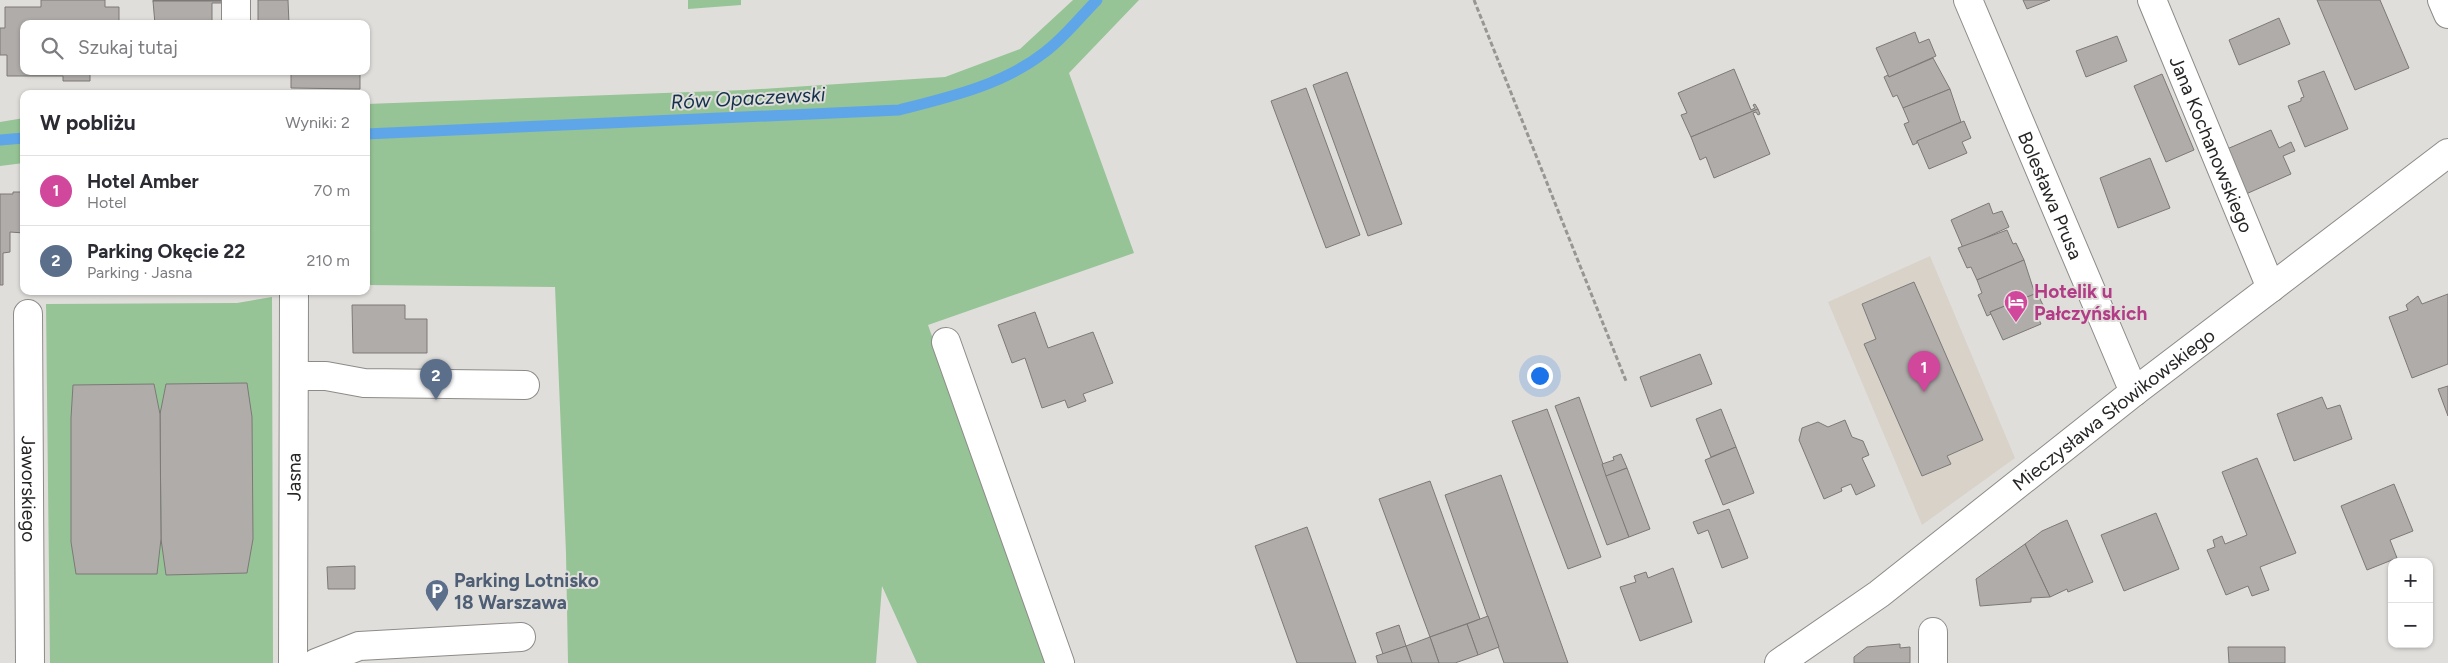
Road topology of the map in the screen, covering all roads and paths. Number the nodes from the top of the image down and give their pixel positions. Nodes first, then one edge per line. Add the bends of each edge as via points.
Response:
1 (236, 0) edge
2 (1474, 0) edge
3 (1968, 0) edge
4 (2152, 0) edge
5 (2442, 0) edge
6 (2448, 14) edge
7 (236, 20) edge
8 (2448, 153) edge
9 (2271, 288) junction
10 (294, 295) edge
11 (28, 314) dead end
12 (946, 342) dead end
13 (294, 376) junction
14 (1626, 381) dead end
15 (525, 385) dead end
16 (2134, 392) junction
17 (1933, 632) dead end
18 (521, 637) dead end
19 (30, 663) edge
20 (292, 663) edge
21 (316, 663) edge
22 (1060, 663) edge
23 (1779, 663) edge
24 (1933, 663) edge

1 - 7 street
2 - 14 path
3 - 16 street, Bolesława Prusa
4 - 9 street, Jana Kochanowskiego
5 - 6 street
8 - 9 street, Mieczysława Słowikowskiego
9 - 16 street, Mieczysława Słowikowskiego
10 - 13 street, Jasna
11 - 19 street, Jaworskiego
12 - 22 street
13 - 15 street via 326,376 364,382
13 - 20 street, Jasna
16 - 23 street, Mieczysława Słowikowskiego via 1879,594
17 - 24 street
18 - 21 street via 359,646

